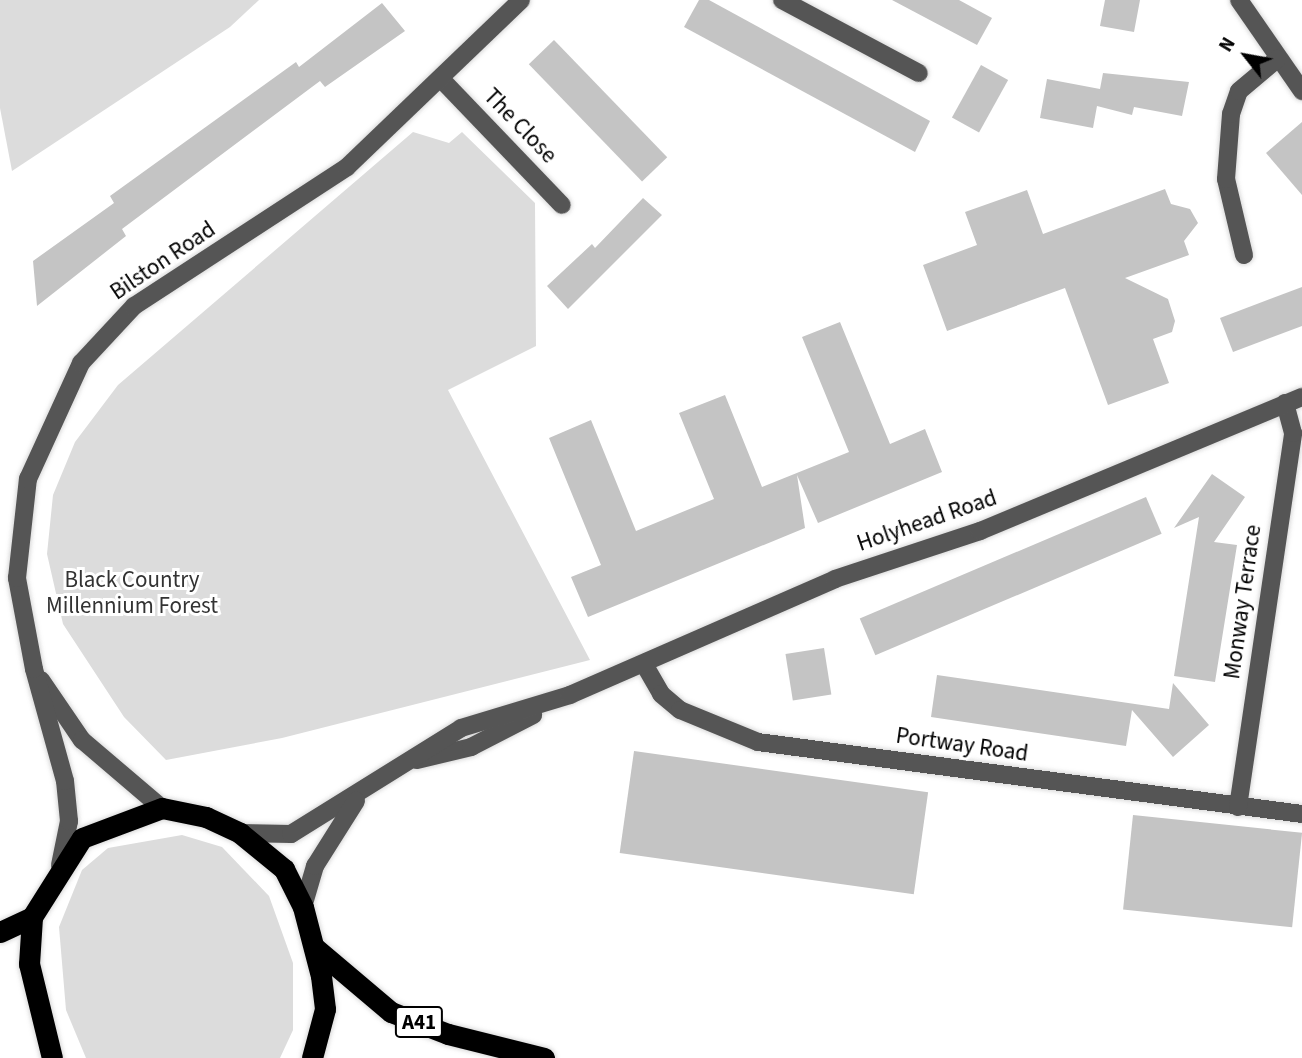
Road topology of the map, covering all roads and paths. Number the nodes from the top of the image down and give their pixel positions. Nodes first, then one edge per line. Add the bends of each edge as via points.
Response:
1 (521, 0) edge
2 (782, 0) edge
3 (1239, 0) edge
4 (1277, 59) junction
5 (919, 73) dead end
6 (442, 80) junction
7 (1302, 91) edge
8 (562, 205) dead end
9 (1244, 255) dead end
10 (1294, 400) edge
11 (644, 664) junction
12 (34, 668) junction
13 (371, 782) junction
14 (1237, 807) junction
15 (162, 808) junction
16 (1302, 814) edge
17 (240, 833) junction
18 (60, 866) junction
19 (303, 907) junction
20 (32, 917) junction
21 (0, 932) edge
22 (314, 947) junction
23 (52, 1058) edge
24 (312, 1058) edge
25 (544, 1058) edge

1 - 6 street, Bilston Road
2 - 5 street
3 - 4 street
4 - 7 street
4 - 9 street via 1239,92 1231,114 1226,179
6 - 8 street, The Close
6 - 12 street, Bilston Road via 347,167 134,306 81,363 28,479 17,578
10 - 11 street, Holyhead Road via 980,531 835,579
10 - 14 street, Monway Terrace via 1293,433
11 - 13 street, Holyhead Road via 570,695 471,747 399,765
11 - 14 street, Portway Road via 661,694 680,710 758,742
12 - 15 street, Bilston Road via 82,740
12 - 18 street, Bilston Road via 68,805
13 - 17 street, Holyhead Road via 291,834
13 - 19 street, Holyhead Road via 339,822 315,866
14 - 16 street, Portway Road
15 - 17 highway via 206,817
15 - 18 highway via 82,838
17 - 19 highway via 284,869
18 - 20 highway
19 - 22 highway
20 - 21 highway
20 - 23 highway via 29,964
22 - 24 highway via 325,1009
22 - 25 highway, A41 via 391,1012 448,1034

